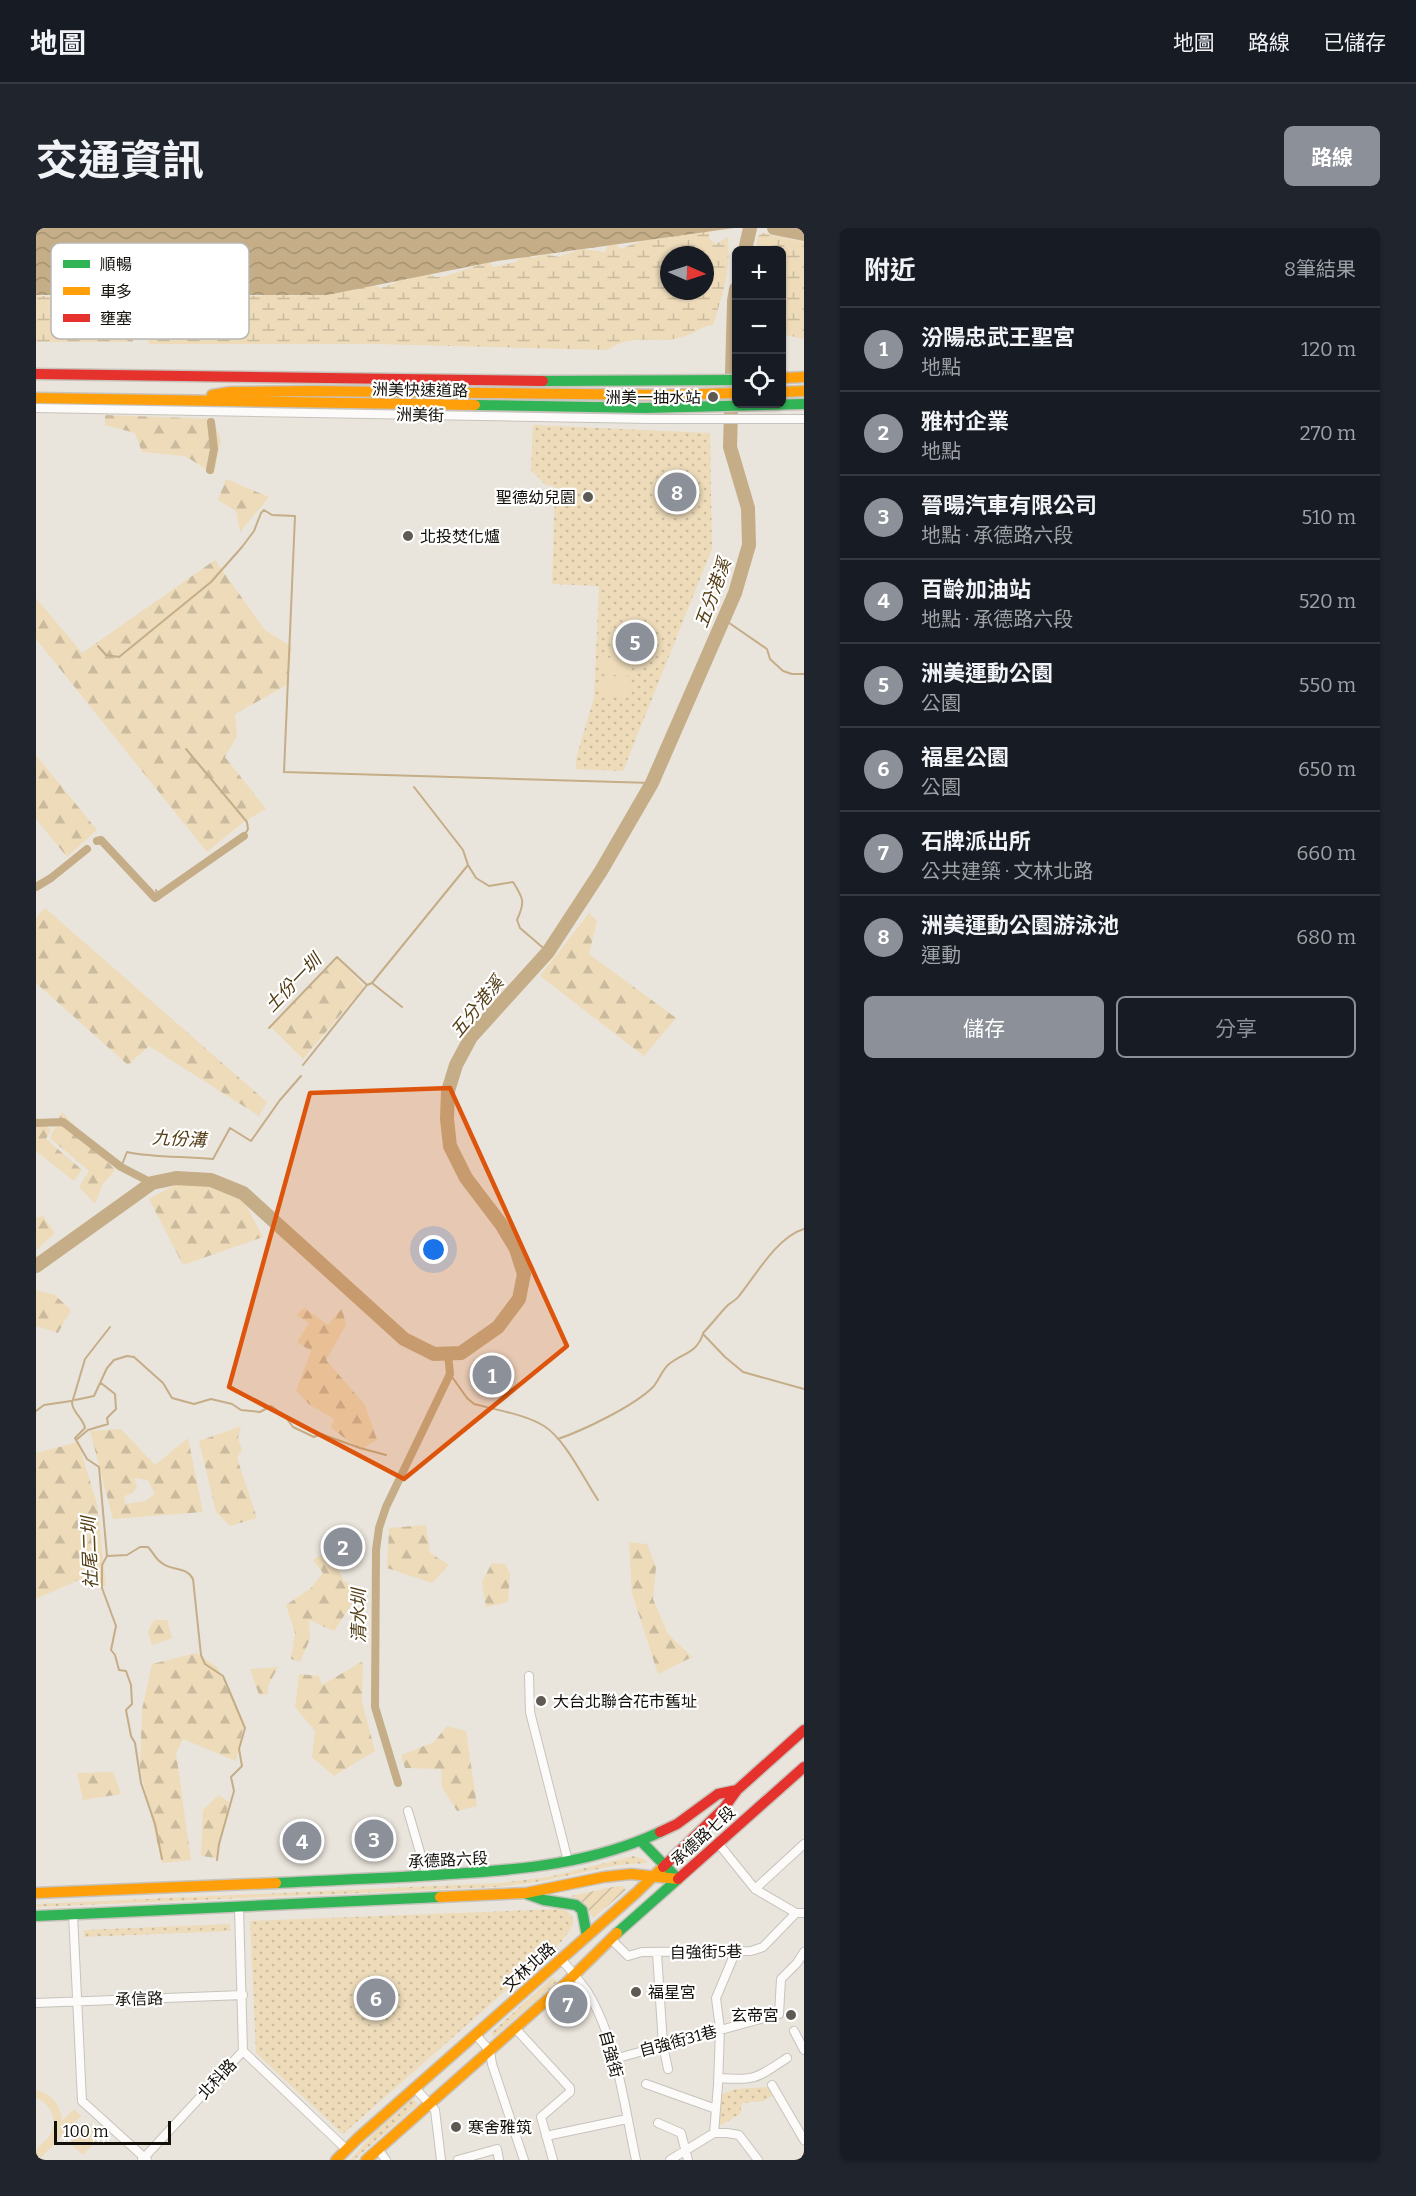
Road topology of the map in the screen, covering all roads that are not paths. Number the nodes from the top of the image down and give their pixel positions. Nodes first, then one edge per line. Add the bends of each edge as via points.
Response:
1 (36, 374) edge
2 (61, 376) junction
3 (804, 377) edge
4 (200, 378) junction
5 (786, 378) edge
6 (36, 380) edge
7 (732, 380) edge
8 (310, 391) junction
9 (804, 391) edge
10 (786, 392) edge
11 (732, 393) edge
12 (36, 400) edge
13 (166, 401) junction
14 (804, 404) edge
15 (36, 408) edge
16 (804, 419) edge
17 (528, 1676) dead end
18 (804, 1730) edge
19 (804, 1767) edge
20 (737, 1790) junction
21 (408, 1811) dead end
22 (641, 1841) junction
23 (718, 1843) junction
24 (804, 1844) edge
25 (568, 1861) junction
26 (664, 1865) junction
27 (653, 1875) junction
28 (427, 1876) junction
29 (678, 1879) junction
30 (755, 1889) junction
31 (36, 1893) edge
32 (526, 1893) junction
33 (239, 1908) junction
34 (800, 1913) edge
35 (73, 1914) junction
36 (36, 1916) edge
37 (587, 1936) junction
38 (611, 1939) junction
39 (804, 1952) edge
40 (657, 1953) junction
41 (735, 1953) junction
42 (561, 1959) junction
43 (575, 1975) junction
44 (243, 1995) junction
45 (77, 2001) junction
46 (36, 2003) edge
47 (515, 2028) junction
48 (720, 2029) junction
49 (794, 2031) dead end
50 (475, 2034) junction
51 (663, 2045) junction
52 (804, 2049) edge
53 (243, 2051) junction
54 (490, 2051) junction
55 (787, 2058) dead end
56 (614, 2059) junction
57 (668, 2069) dead end
58 (719, 2078) junction
59 (646, 2084) dead end
60 (772, 2085) dead end
61 (415, 2088) junction
62 (429, 2105) junction
63 (716, 2109) junction
64 (627, 2119) junction
65 (658, 2123) dead end
66 (714, 2133) junction
67 (546, 2136) junction
68 (804, 2140) edge
69 (378, 2149) junction
70 (347, 2150) junction
71 (687, 2156) edge
72 (144, 2159) edge
73 (336, 2160) edge
74 (366, 2160) edge
75 (386, 2160) edge
76 (441, 2160) edge
77 (458, 2160) edge
78 (499, 2160) edge
79 (524, 2160) edge
80 (553, 2160) edge
81 (636, 2160) edge
82 (670, 2160) edge
83 (758, 2160) edge

1 - 2 main road, 洲美快速道路
2 - 4 main road, 洲美快速道路
2 - 6 main road
3 - 5 main road
4 - 7 main road, 洲美快速道路
4 - 8 main road
8 - 11 main road
8 - 13 main road via 230,392
9 - 10 main road
12 - 13 main road, 洲美快速道路
13 - 14 main road, 洲美快速道路 via 645,408
15 - 16 street, 洲美街
17 - 25 street via 530,1712
18 - 20 main road, 承德路七段
19 - 23 main road, 承德路七段
20 - 22 main road, 承德路六段 via 718,1794 677,1824
20 - 26 main road, 文林北路 via 724,1808
21 - 28 street
22 - 25 main road, 承德路六段
22 - 26 main road
23 - 29 main road, 承德路七段
23 - 30 street
24 - 30 street
25 - 28 main road, 承德路六段 via 503,1871
26 - 27 main road, 文林北路
26 - 29 main road
27 - 29 main road, 承德路七段
27 - 32 main road, 承德路七段 via 604,1877
27 - 37 main road, 文林北路
28 - 31 main road, 承德路六段
29 - 38 main road
30 - 34 street
32 - 33 main road
32 - 37 main road via 576,1905 582,1910
33 - 35 main road
33 - 44 street, 北科路
34 - 41 street, 自強街5巷 via 763,1947
35 - 36 main road
35 - 45 street
37 - 42 main road, 文林北路
38 - 40 street, 自強街5巷 via 628,1956
38 - 43 main road
39 - 48 street, 自強街31巷 via 781,1979 779,2014
40 - 41 street, 自強街5巷
40 - 51 street
41 - 48 street via 716,1998
42 - 43 street, 自強街
42 - 50 main road, 文林北路
43 - 47 main road
43 - 56 street, 自強街 via 601,2019
44 - 45 street, 承信路
44 - 53 street, 北科路
45 - 46 street, 承信路
45 - 72 street via 82,2101
47 - 54 main road
47 - 67 street via 570,2088 541,2117
48 - 51 street, 自強街31巷
48 - 58 street
49 - 52 street
50 - 54 street
50 - 61 main road, 文林北路
51 - 56 street, 自強街31巷
51 - 57 street
53 - 70 street
53 - 72 street, 北科路
54 - 62 main road
54 - 79 street
55 - 58 street via 757,2078
56 - 64 street, 自強街
58 - 63 street
59 - 63 street
60 - 68 street
61 - 62 street
61 - 70 main road, 文林北路
62 - 69 main road
62 - 76 street via 435,2110
63 - 66 street
64 - 67 street
64 - 81 street, 自強街
65 - 71 street via 681,2133
66 - 71 street
66 - 83 street via 739,2135
67 - 80 street
69 - 74 main road
69 - 75 street
70 - 73 main road, 文林北路
71 - 82 street
77 - 78 street via 497,2149

